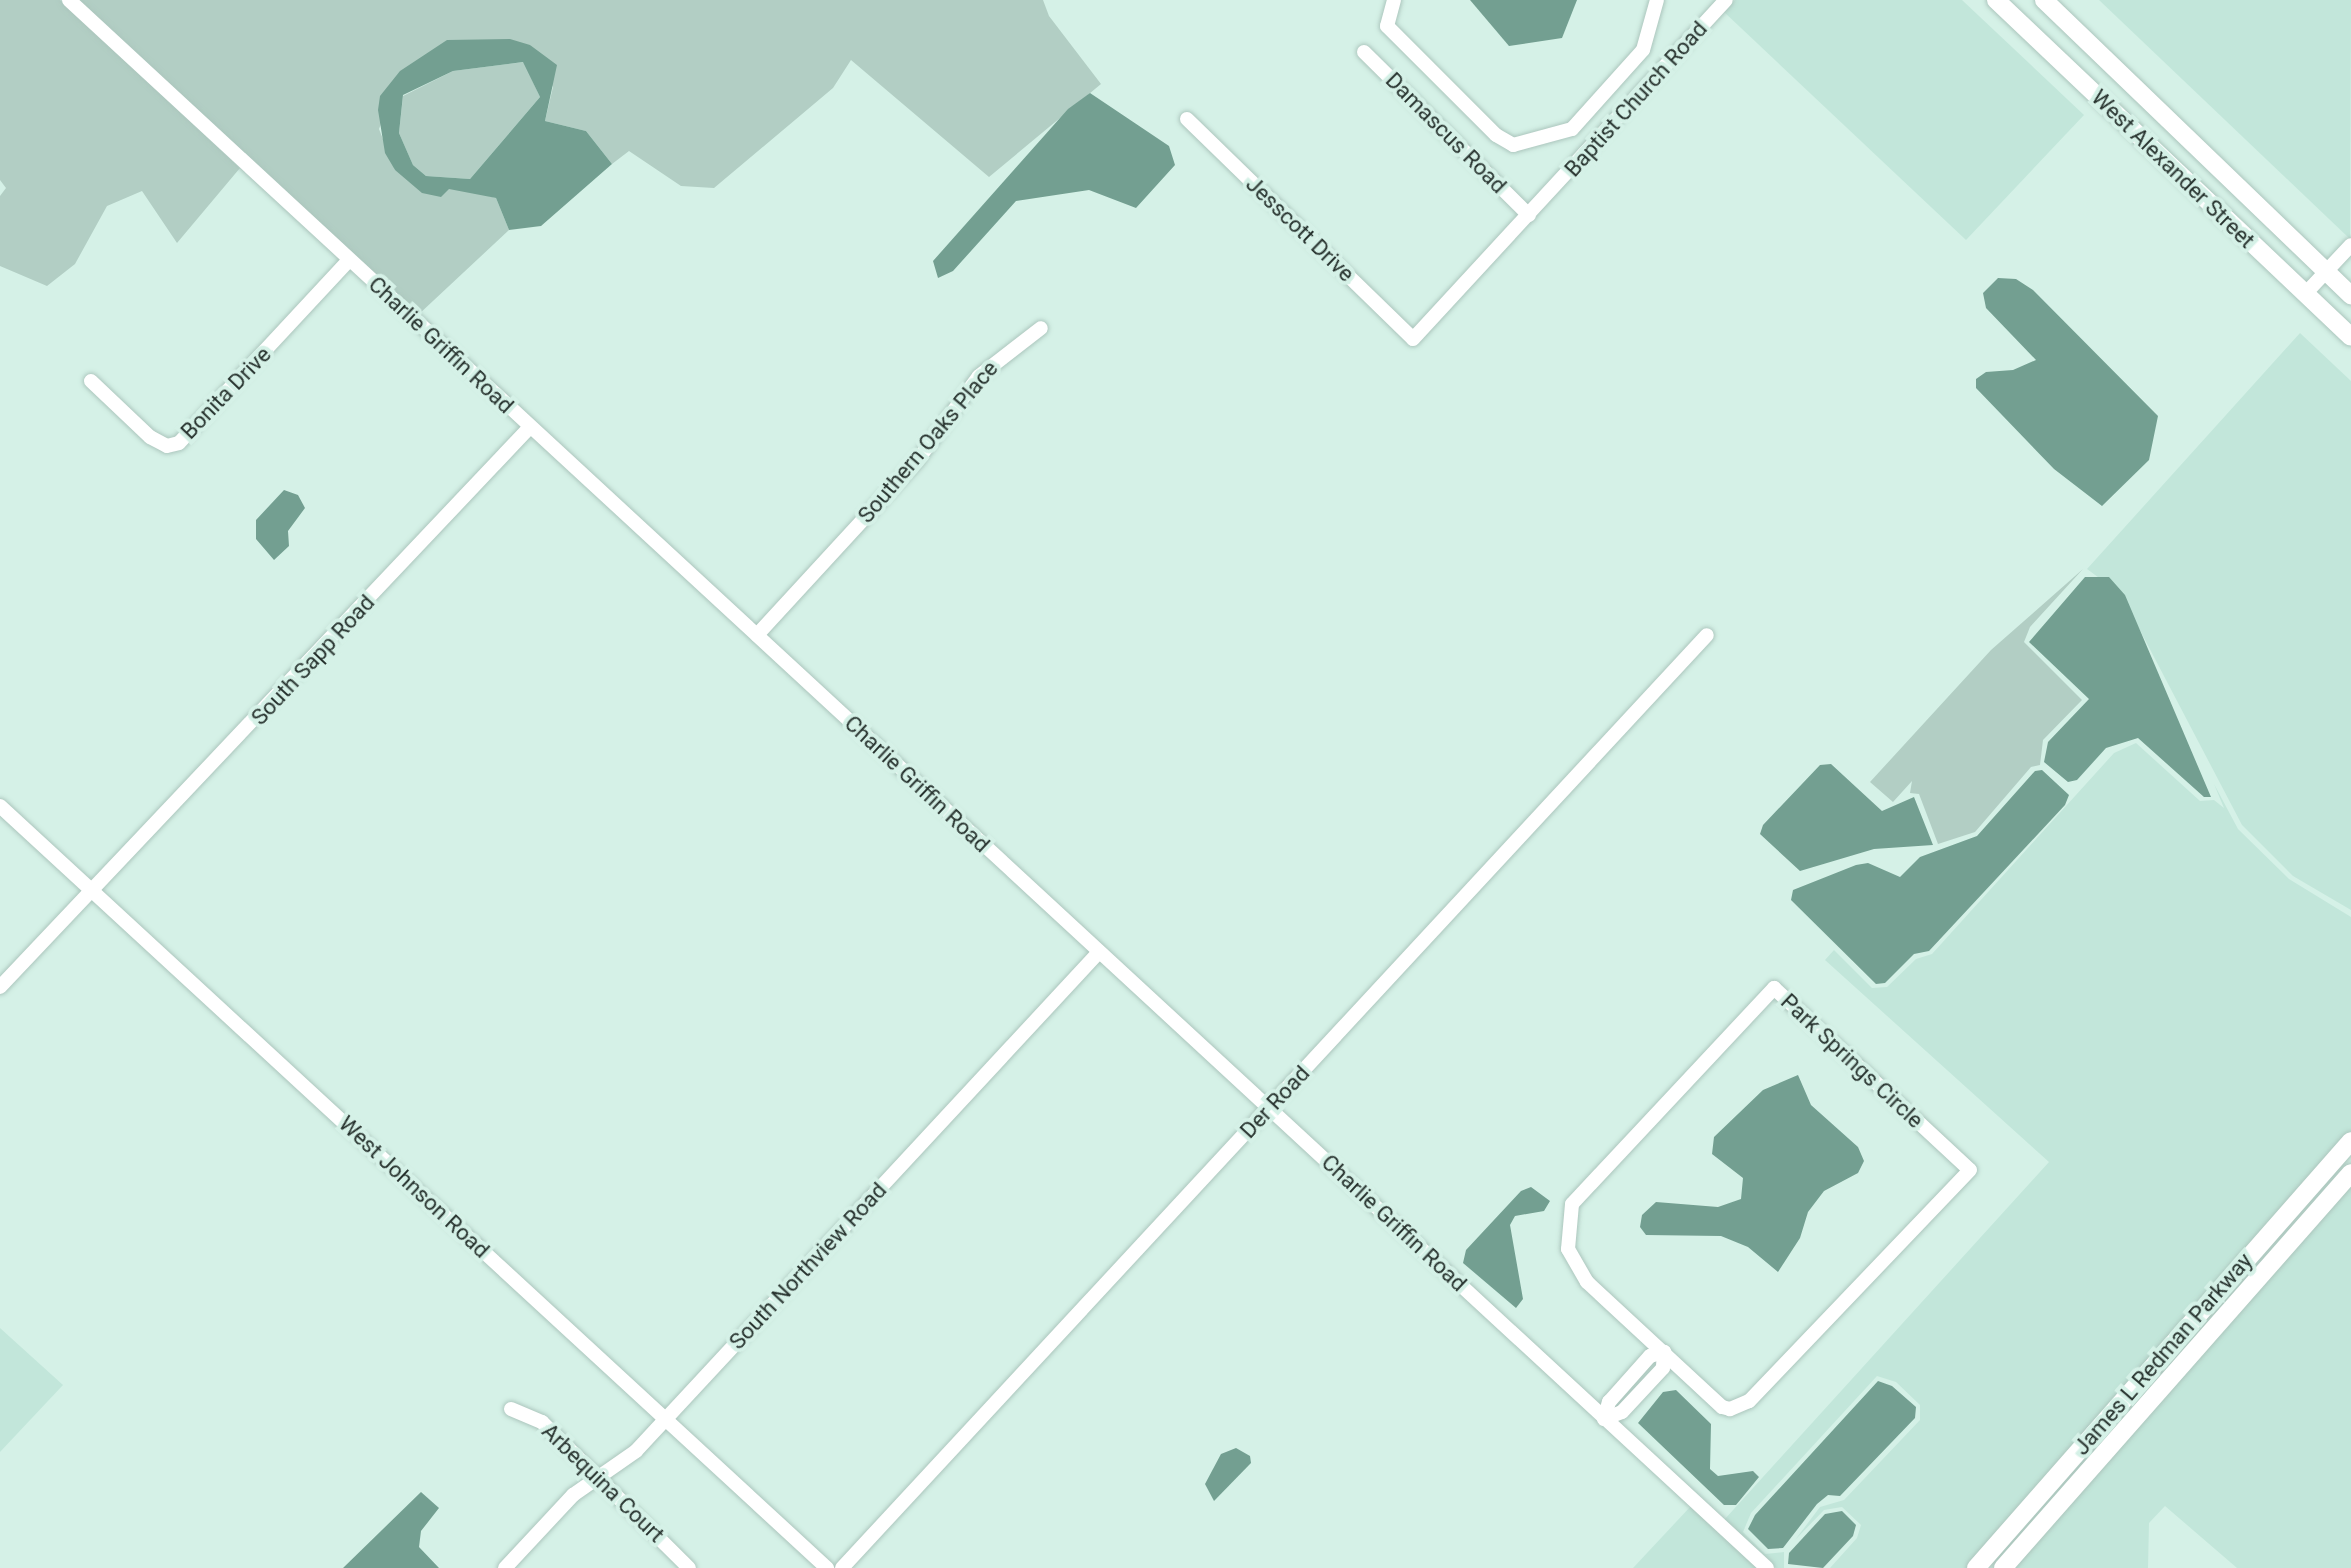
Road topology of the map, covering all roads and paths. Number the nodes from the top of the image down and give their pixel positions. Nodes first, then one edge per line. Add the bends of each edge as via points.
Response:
1 (69, 0) edge
2 (1394, 0) edge
3 (1657, 0) edge
4 (1726, 0) edge
5 (1996, 0) edge
6 (2044, 0) edge
7 (1364, 52) dead end
8 (1187, 119) dead end
9 (2186, 180) junction
10 (2232, 181) junction
11 (1529, 215) junction
12 (2351, 245) edge
13 (349, 260) junction
14 (2326, 271) junction
15 (2305, 294) junction
16 (2351, 295) edge
17 (2351, 316) edge
18 (2330, 318) junction
19 (1041, 328) dead end
20 (2351, 337) edge
21 (1413, 339) joint
22 (91, 381) dead end
23 (530, 427) junction
24 (757, 635) junction
25 (1707, 635) dead end
26 (0, 806) edge
27 (95, 893) junction
28 (1099, 952) junction
29 (0, 987) edge
30 (1269, 1108) junction
31 (2351, 1141) edge
32 (2351, 1173) edge
33 (2237, 1270) junction
34 (1664, 1352) junction
35 (2147, 1372) junction
36 (2164, 1385) junction
37 (511, 1409) dead end
38 (1604, 1419) junction
39 (663, 1422) junction
40 (599, 1476) junction
41 (2066, 1497) junction
42 (505, 1568) edge
43 (689, 1568) edge
44 (827, 1568) edge
45 (842, 1568) edge
46 (1767, 1568) edge
47 (1976, 1568) edge
48 (2003, 1568) edge

1 - 13 street, Charlie Griffin Road
2 - 3 street via 1387,26 1496,135 1513,145 1572,129 1643,50
4 - 11 street, Baptist Church Road
5 - 9 main road, West Alexander Street
6 - 10 main road, West Alexander Street
7 - 11 street, Damascus Road
8 - 21 street, Jesscott Drive
9 - 10 main road via 2214,187
9 - 15 main road, West Alexander Street
10 - 14 main road, West Alexander Street
11 - 21 street, Baptist Church Road
12 - 14 street
13 - 22 street, Bonita Drive via 179,443 167,446 150,437
13 - 23 street, Charlie Griffin Road
14 - 15 street
14 - 16 main road, West Alexander Street
15 - 18 main road, West Alexander Street
17 - 18 main road
18 - 20 main road, West Alexander Street
19 - 24 street, Southern Oaks Place via 979,376 917,461
23 - 24 street, Charlie Griffin Road
23 - 27 street, South Sapp Road
24 - 28 street, Charlie Griffin Road
25 - 30 street, Der Road
26 - 27 street, West Johnson Road
27 - 29 street, South Sapp Road via 84,897
27 - 39 street, West Johnson Road
28 - 30 street, Charlie Griffin Road
28 - 39 street, South Northview Road
30 - 38 street, Charlie Griffin Road
30 - 45 street, Der Road
31 - 33 main road, James L Redman Parkway
32 - 36 main road, James L Redman Parkway
33 - 35 main road, James L Redman Parkway
33 - 36 main road via 2229,1294 2164,1369
34 - 34 street, Park Springs Circle via 1722,1407 1749,1401 1970,1170 1774,988 1572,1204 1568,1249 1587,1282
34 - 38 street via 1650,1356 1619,1390
35 - 41 main road via 2144,1392 2079,1466
35 - 47 main road, James L Redman Parkway
36 - 41 main road, James L Redman Parkway
37 - 40 street, Arbequina Court via 542,1422
38 - 46 street, Charlie Griffin Road
39 - 40 street, South Northview Road via 636,1451
39 - 44 street, West Johnson Road
40 - 42 street, South Northview Road via 573,1495
40 - 43 street, Arbequina Court
41 - 48 main road, James L Redman Parkway

